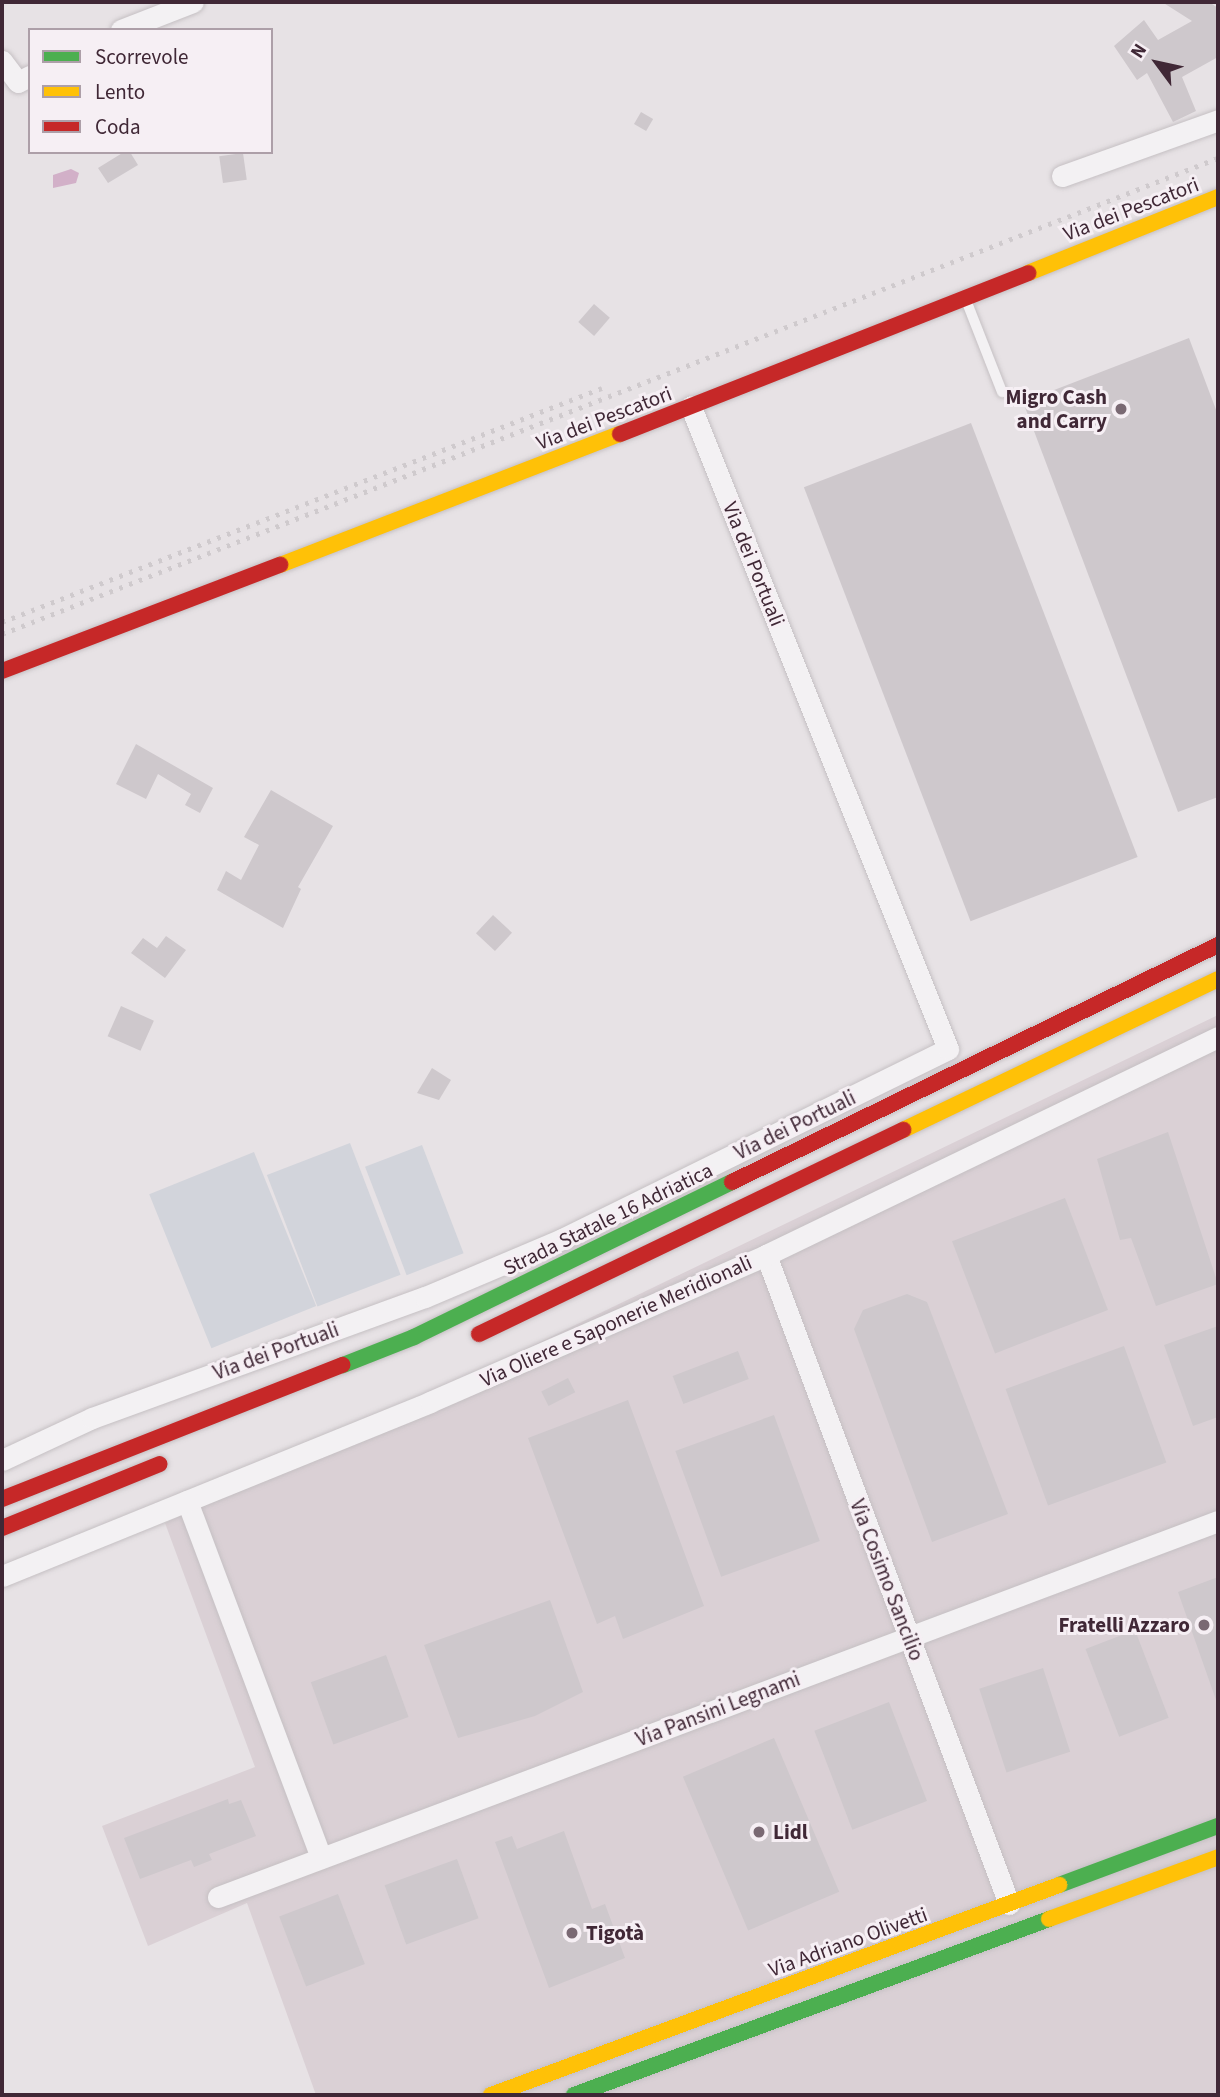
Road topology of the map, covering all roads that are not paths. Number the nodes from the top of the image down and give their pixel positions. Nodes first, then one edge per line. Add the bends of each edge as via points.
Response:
1 (193, 2) edge
2 (126, 28) edge
3 (2, 61) edge
4 (16, 82) edge
5 (1218, 120) edge
6 (1062, 176) dead end
7 (1218, 197) edge
8 (965, 297) junction
9 (1002, 392) dead end
10 (691, 407) junction
11 (2, 671) edge
12 (1218, 945) edge
13 (1218, 979) edge
14 (1218, 1037) edge
15 (766, 1255) junction
16 (461, 1342) dead end
17 (181, 1456) dead end
18 (2, 1460) edge
19 (2, 1499) edge
20 (187, 1501) junction
21 (1218, 1521) edge
22 (2, 1528) edge
23 (2, 1576) edge
24 (909, 1637) junction
25 (1218, 1826) edge
26 (1218, 1857) edge
27 (321, 1858) junction
28 (218, 1897) dead end
29 (1009, 1904) junction
30 (491, 2095) edge
31 (574, 2095) edge

1 - 2 street
3 - 4 street
5 - 6 street
7 - 8 main road, Via dei Pescatori
8 - 9 lane
8 - 10 main road, Via dei Pescatori
10 - 11 main road, Via dei Pescatori
10 - 18 street, Via dei Portuali via 948,1049 562,1239 425,1297 92,1418
12 - 19 main road, Strada Statale 16 Adriatica via 414,1337
13 - 16 main road
14 - 15 street, Via Oliere e Saponerie Meridionali
15 - 20 street, Via Oliere e Saponerie Meridionali via 430,1402
15 - 24 street, Via Cosimo Sancilio
17 - 22 main road
20 - 23 street, Via Oliere e Saponerie Meridionali
20 - 27 street
21 - 24 street, Via Pansini Legnami
24 - 27 street, Via Pansini Legnami
24 - 29 street, Via Cosimo Sancilio
25 - 29 main road, Via Adriano Olivetti
26 - 31 main road
27 - 28 street, Via Pansini Legnami
29 - 30 main road, Via Adriano Olivetti

